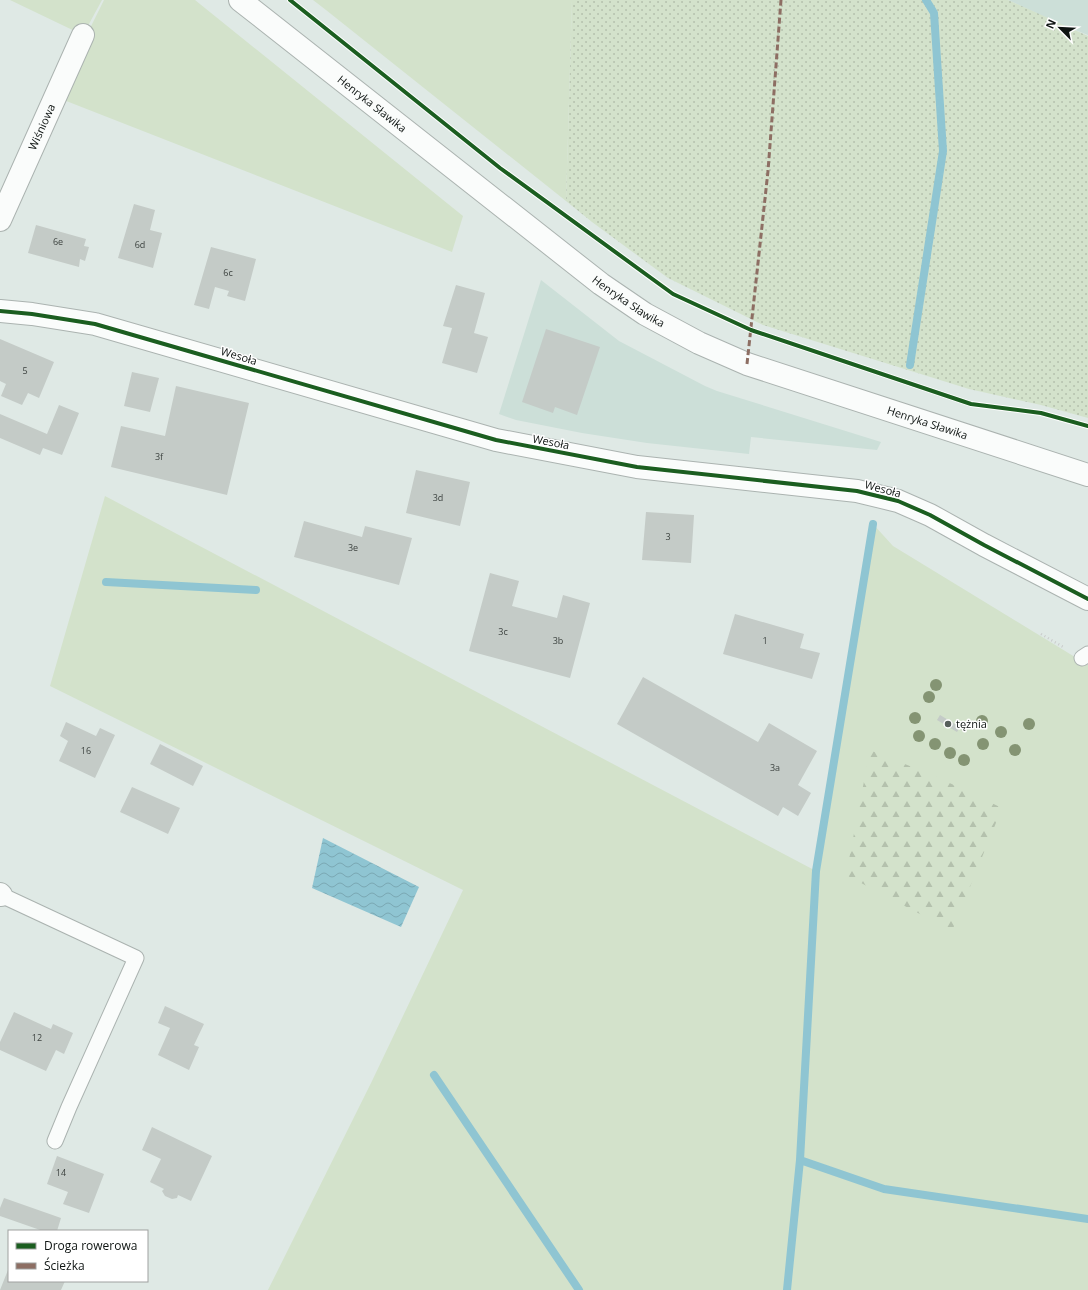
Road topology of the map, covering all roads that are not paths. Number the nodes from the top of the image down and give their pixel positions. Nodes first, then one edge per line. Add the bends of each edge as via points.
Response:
1 (240, 0) edge
2 (82, 35) dead end
3 (0, 220) edge
4 (0, 311) edge
5 (1088, 475) edge
6 (1088, 599) edge
7 (1, 895) edge
8 (55, 1141) dead end

1 - 5 street, Henryka Sławika via 536,234 645,314 699,343 747,364
2 - 3 street, Wiśniowa
4 - 6 street, Wesoła via 95,324 496,440 637,468 857,491 898,501 930,515
7 - 8 lane via 136,958

